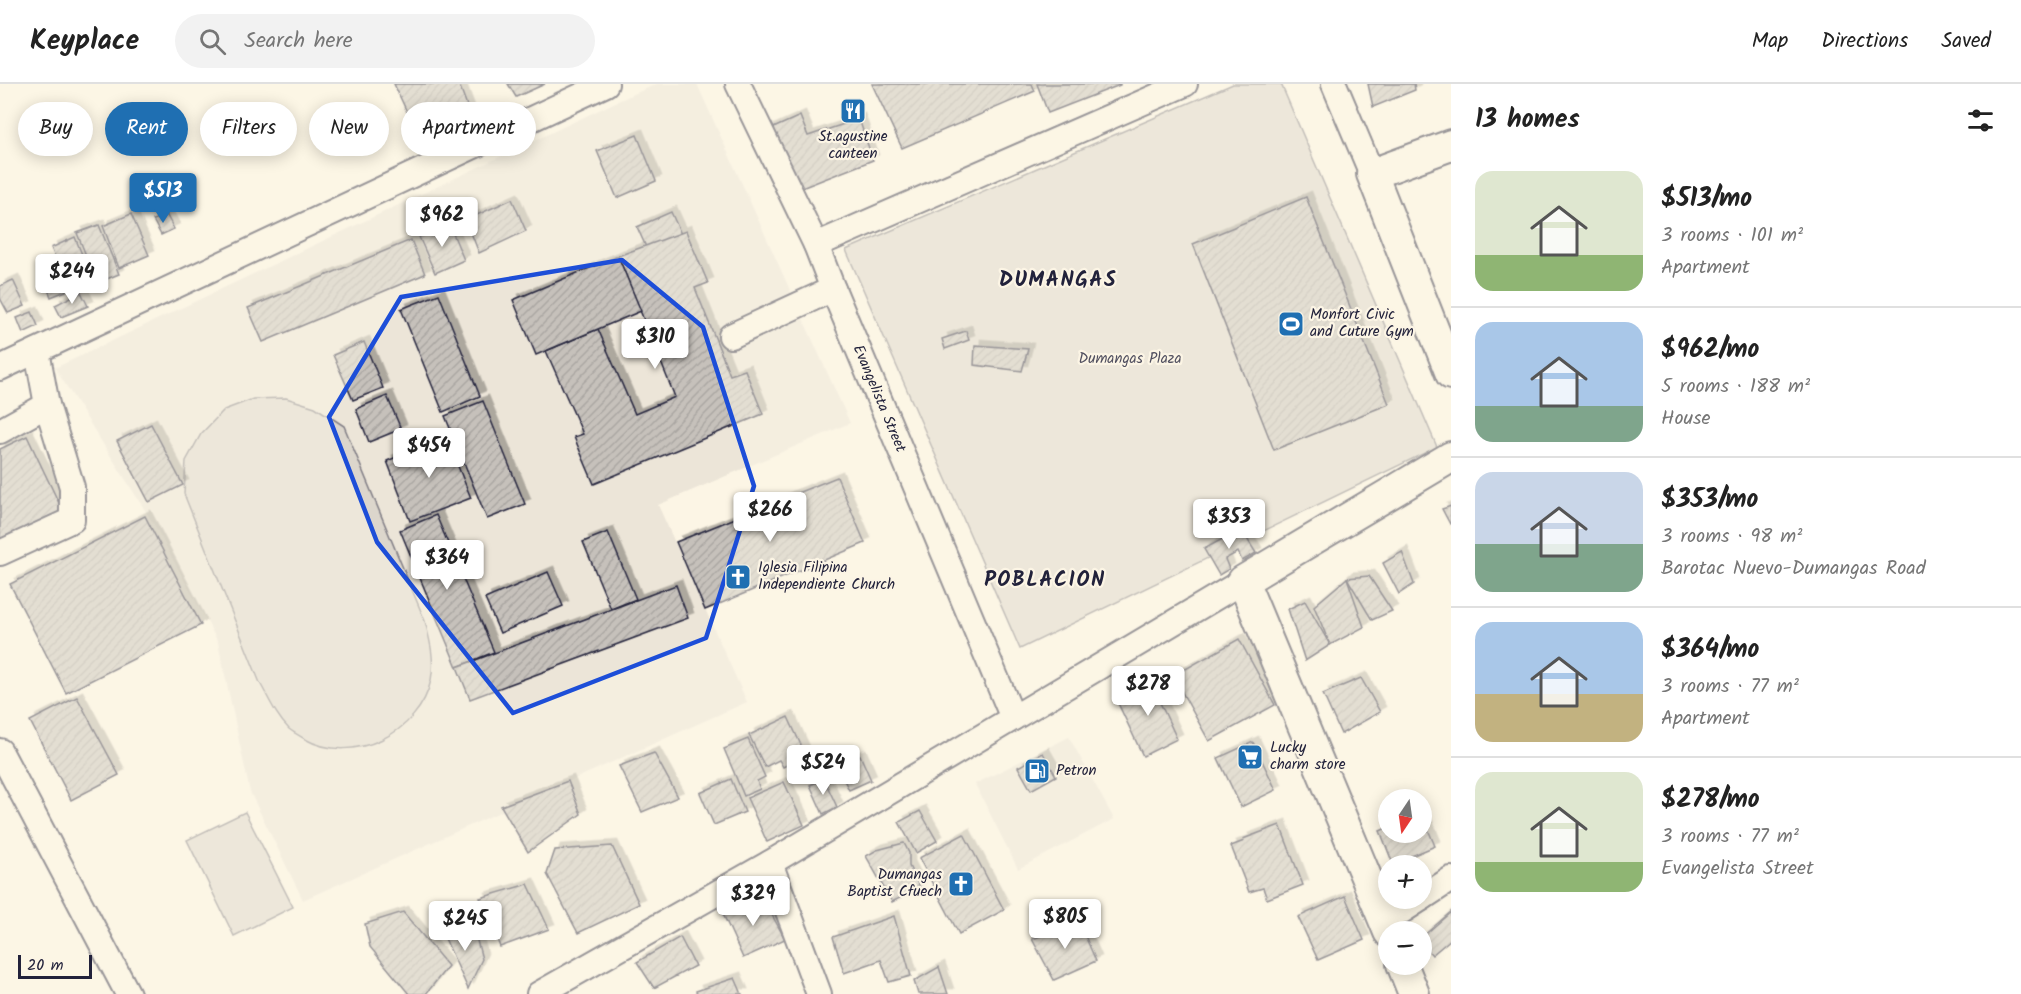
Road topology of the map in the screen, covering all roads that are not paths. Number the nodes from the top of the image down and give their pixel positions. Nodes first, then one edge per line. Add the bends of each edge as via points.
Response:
1 (606, 84) edge
2 (738, 84) edge
3 (1185, 84) edge
4 (1334, 84) edge
5 (1451, 145) edge
6 (1372, 174) junction
7 (816, 244) junction
8 (833, 289) junction
9 (731, 336) dead end
10 (37, 351) junction
11 (0, 368) edge
12 (1451, 374) edge
13 (47, 405) junction
14 (0, 430) edge
15 (1451, 457) edge
16 (0, 553) edge
17 (1243, 581) junction
18 (1013, 718) junction
19 (0, 751) edge
20 (770, 862) junction
21 (1451, 879) edge
22 (1432, 891) edge
23 (1409, 909) edge
24 (1385, 921) edge
25 (1394, 921) edge
26 (1406, 975) edge
27 (128, 994) edge
28 (538, 994) edge
29 (819, 994) edge
30 (1414, 994) edge

1 - 10 street
2 - 7 street, Evangelista Street
3 - 7 street
4 - 6 street
5 - 6 main road
6 - 12 main road
7 - 8 street, Evangelista Street
8 - 9 street
8 - 18 street, Evangelista Street
10 - 11 street
10 - 13 street
13 - 14 street
13 - 16 street via 72,487 72,520
15 - 17 main road
17 - 18 street
17 - 24 main road
18 - 20 street
19 - 27 street
20 - 28 street
20 - 29 street
21 - 22 street
23 - 25 street
26 - 30 main road

